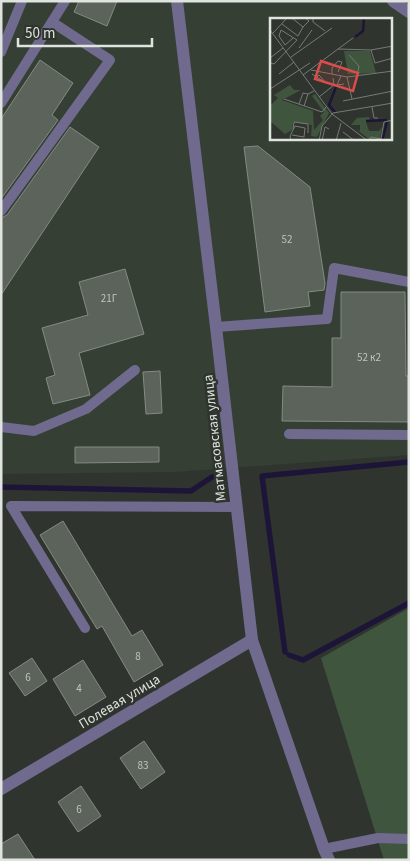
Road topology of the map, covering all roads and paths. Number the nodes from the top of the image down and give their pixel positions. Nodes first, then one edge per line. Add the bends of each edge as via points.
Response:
1 (22, 1) edge
2 (65, 1) edge
3 (177, 1) edge
4 (394, 1) edge
5 (409, 12) edge
6 (52, 22) junction
7 (1, 52) edge
8 (1, 103) edge
9 (1, 211) edge
10 (409, 282) edge
11 (216, 327) junction
12 (135, 370) dead end
13 (1, 427) edge
14 (289, 434) dead end
15 (409, 435) edge
16 (236, 507) junction
17 (85, 628) dead end
18 (252, 640) junction
19 (1, 788) edge
20 (409, 839) edge
21 (326, 854) edge

1 - 7 lane
2 - 6 lane
3 - 11 street, Матмасовская улица
4 - 5 street
6 - 8 lane
6 - 9 lane via 110,60
10 - 11 lane via 334,268 327,319
11 - 16 street, Матмасовская улица
12 - 13 lane via 86,409 34,431
14 - 15 lane
16 - 17 lane via 11,506
16 - 18 street, Матмасовская улица
18 - 19 street, Полевая улица
18 - 21 street, Матмасовская улица
20 - 21 lane via 378,838

